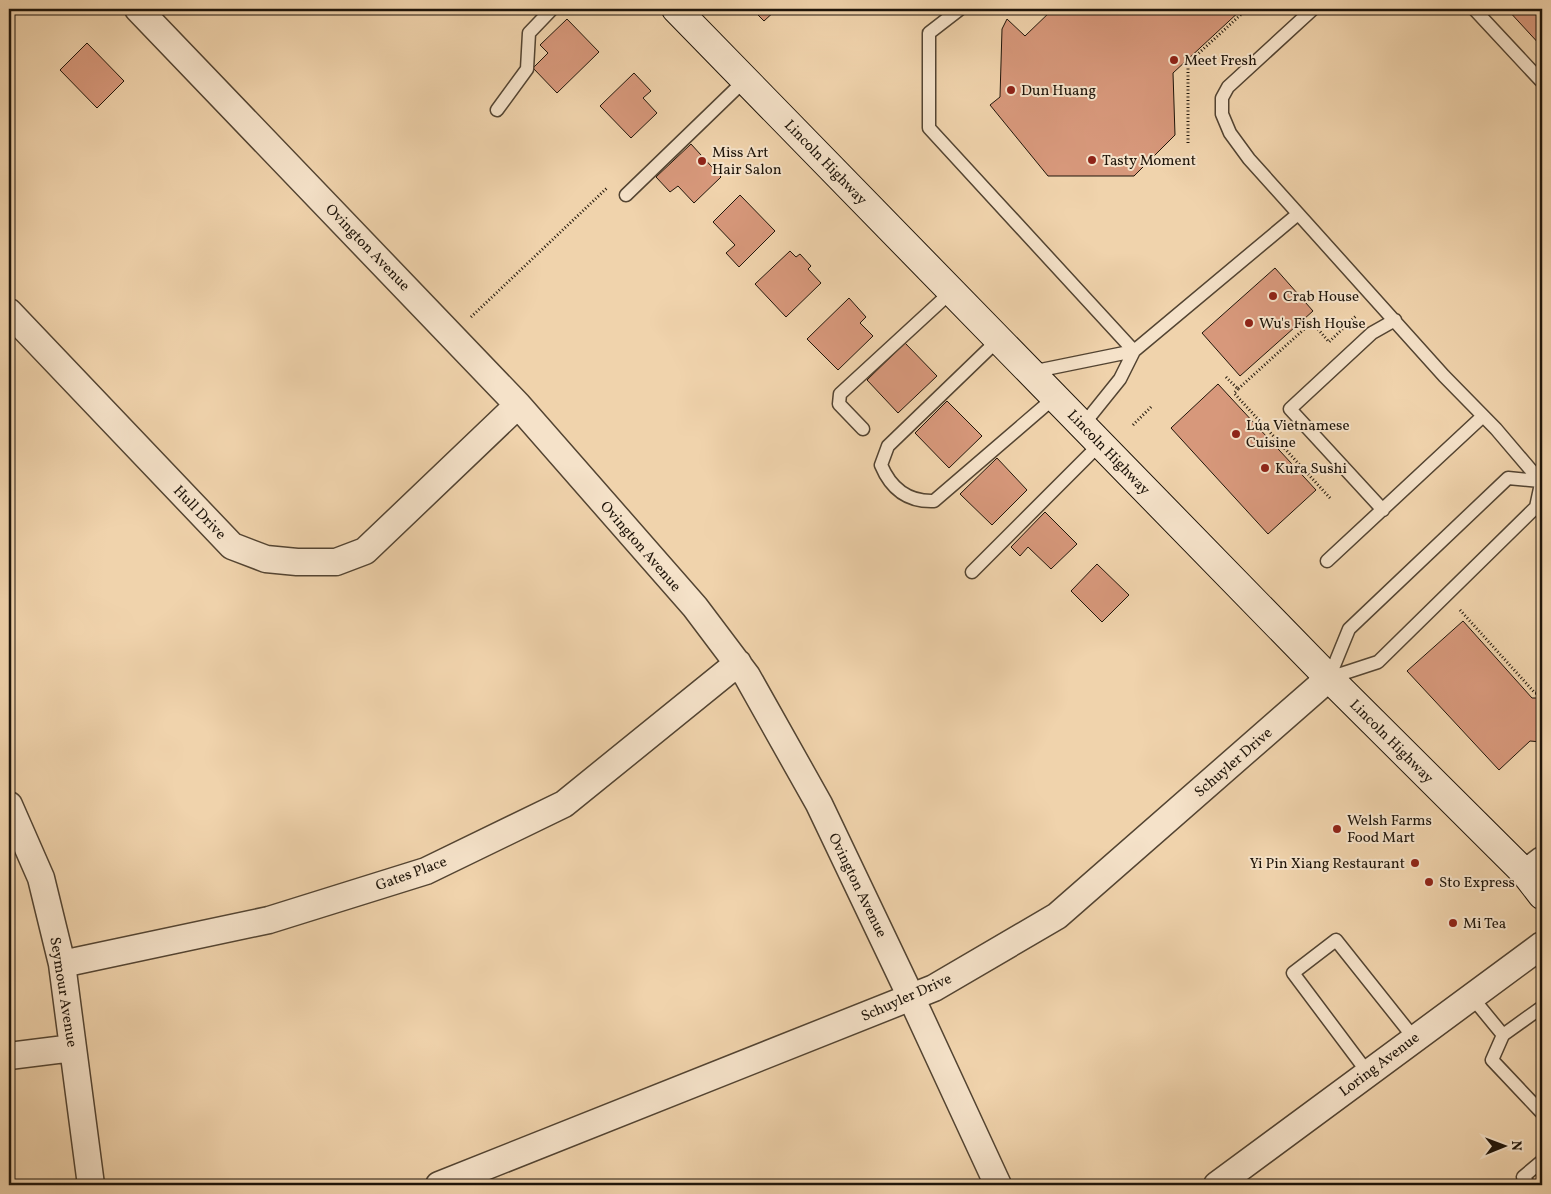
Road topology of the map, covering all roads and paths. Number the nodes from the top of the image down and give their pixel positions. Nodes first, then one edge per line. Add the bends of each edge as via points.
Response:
1 (138, 9) edge
2 (552, 9) edge
3 (676, 9) edge
4 (960, 9) edge
5 (1247, 9) edge
6 (1313, 9) edge
7 (1474, 9) edge
8 (745, 80) junction
9 (1542, 82) edge
10 (497, 110) dead end
11 (1188, 143) dead end
12 (610, 184) dead end
13 (626, 195) dead end
14 (1298, 214) junction
15 (952, 291) junction
16 (9, 312) edge
17 (1357, 315) dead end
18 (469, 319) dead end
19 (1395, 320) junction
20 (999, 339) junction
21 (1134, 351) junction
22 (1031, 372) junction
23 (1226, 377) dead end
24 (1238, 390) junction
25 (1055, 397) junction
26 (518, 405) junction
27 (1152, 406) dead end
28 (1482, 416) junction
29 (1133, 425) dead end
30 (863, 429) dead end
31 (1092, 434) junction
32 (1542, 481) edge
33 (1330, 498) dead end
34 (1382, 510) junction
35 (1327, 561) dead end
36 (972, 572) dead end
37 (1459, 609) dead end
38 (738, 663) junction
39 (1329, 678) junction
40 (1542, 694) edge
41 (9, 805) edge
42 (1533, 866) edge
43 (1542, 895) edge
44 (1542, 944) edge
45 (62, 964) junction
46 (912, 996) junction
47 (1471, 996) junction
48 (1542, 1007) edge
49 (1503, 1035) junction
50 (1414, 1038) junction
51 (73, 1048) junction
52 (9, 1056) edge
53 (1368, 1073) junction
54 (1542, 1114) edge
55 (1542, 1161) edge
56 (91, 1185) edge
57 (440, 1185) edge
58 (998, 1185) edge
59 (1217, 1185) edge
60 (1529, 1185) edge

1 - 26 street, Ovington Avenue
2 - 10 lane via 529,34 527,69
3 - 8 main road, Lincoln Highway
4 - 21 lane via 929,33 929,128
5 - 11 path via 1188,63
6 - 14 lane via 1228,87 1222,98 1222,114 1230,133
7 - 9 lane
8 - 13 lane
8 - 15 main road, Lincoln Highway
12 - 18 path
14 - 19 lane
14 - 21 lane
15 - 20 main road, Lincoln Highway
15 - 30 lane via 840,394 840,404
16 - 26 street, Hull Drive via 232,546 266,560 336,562 365,551
17 - 24 path via 1329,342 1312,322
19 - 28 lane
19 - 34 lane via 1372,333 1290,409
20 - 22 main road, Lincoln Highway
20 - 25 lane via 888,446 881,465 896,491 925,502 934,501
21 - 22 lane
21 - 31 lane
22 - 25 main road, Lincoln Highway
23 - 24 path
24 - 33 path via 1234,393
25 - 31 main road, Lincoln Highway
26 - 38 street, Ovington Avenue via 695,607
27 - 29 path
28 - 32 lane
28 - 34 lane
31 - 36 lane
31 - 39 main road, Lincoln Highway
32 - 39 lane via 1536,506 1378,662
32 - 39 lane via 1508,478 1349,629
34 - 35 lane
37 - 40 path via 1535,693
38 - 45 street, Gates Place via 564,804 426,871 269,920
38 - 46 street, Ovington Avenue via 819,804
39 - 42 main road, Lincoln Highway
39 - 46 street, Schuyler Drive via 1057,916 934,988
41 - 45 street, Seymour Avenue via 41,878
42 - 43 main road, Lincoln Highway
44 - 47 street, Loring Avenue
45 - 51 street, Seymour Avenue
46 - 57 street, Schuyler Drive
46 - 58 street, Ovington Avenue
47 - 49 lane
47 - 50 street, Loring Avenue
48 - 49 lane
49 - 54 lane via 1492,1060
50 - 53 street, Loring Avenue
50 - 53 lane via 1336,940 1293,973
51 - 52 street
51 - 56 street, Seymour Avenue
53 - 59 street, Loring Avenue
55 - 60 lane via 1523,1177

